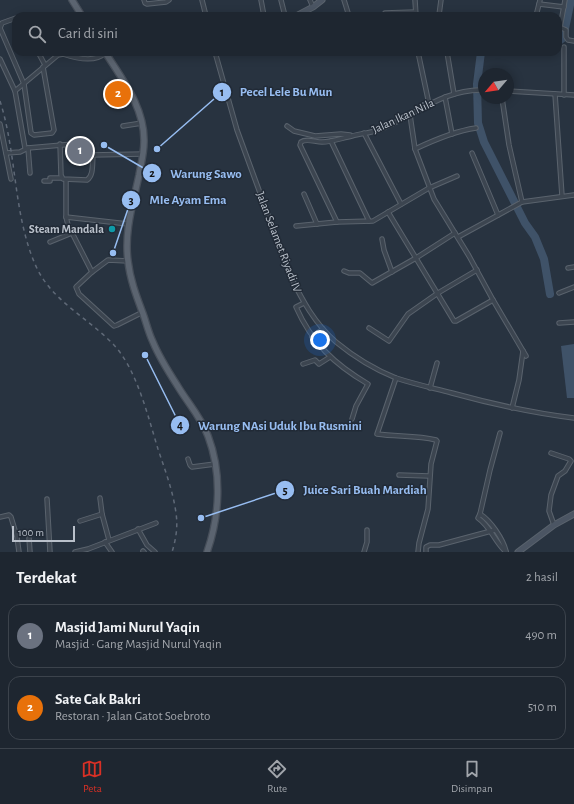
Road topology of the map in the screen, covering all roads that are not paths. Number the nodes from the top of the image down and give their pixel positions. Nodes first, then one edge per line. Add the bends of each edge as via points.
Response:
1 (72, 0) edge
2 (144, 0) edge
3 (169, 0) edge
4 (202, 0) edge
5 (262, 0) edge
6 (281, 0) edge
7 (310, 0) edge
8 (322, 0) edge
9 (344, 0) edge
10 (415, 0) edge
11 (441, 0) edge
12 (565, 0) edge
13 (539, 2) edge
14 (313, 7) junction
15 (564, 7) junction
16 (80, 12) edge
17 (205, 12) edge
18 (264, 12) edge
19 (284, 12) edge
20 (304, 12) edge
21 (348, 12) edge
22 (416, 12) edge
23 (439, 12) edge
24 (537, 12) edge
25 (12, 19) edge
26 (562, 21) edge
27 (562, 28) edge
28 (574, 41) edge
29 (564, 48) dead end
30 (12, 56) edge
31 (12, 56) edge
32 (40, 56) edge
33 (58, 56) edge
34 (75, 56) edge
35 (101, 56) edge
36 (108, 56) edge
37 (216, 56) edge
38 (419, 56) edge
39 (448, 56) edge
40 (0, 59) edge
41 (44, 66) junction
42 (24, 84) junction
43 (15, 90) junction
44 (478, 90) edge
45 (514, 91) edge
46 (454, 94) junction
47 (555, 94) junction
48 (564, 95) junction
49 (574, 95) edge
50 (445, 98) junction
51 (429, 104) junction
52 (503, 104) edge
53 (410, 115) junction
54 (142, 123) junction
55 (0, 124) edge
56 (124, 126) dead end
57 (287, 126) dead end
58 (476, 128) dead end
59 (364, 133) junction
60 (452, 134) junction
61 (351, 136) junction
62 (331, 141) junction
63 (60, 144) junction
64 (27, 148) junction
65 (415, 149) junction
66 (6, 153) junction
67 (472, 153) dead end
68 (143, 154) junction
69 (93, 155) junction
70 (30, 173) dead end
71 (457, 176) dead end
72 (61, 178) junction
73 (11, 179) dead end
74 (66, 180) junction
75 (44, 181) dead end
76 (429, 188) junction
77 (304, 194) dead end
78 (574, 195) edge
79 (562, 196) junction
80 (519, 203) junction
81 (401, 204) junction
82 (388, 212) junction
83 (498, 215) junction
84 (66, 217) junction
85 (337, 222) junction
86 (369, 222) junction
87 (128, 224) junction
88 (317, 224) junction
89 (296, 226) dead end
90 (72, 233) junction
91 (455, 233) junction
92 (458, 237) junction
93 (382, 239) dead end
94 (50, 242) dead end
95 (416, 258) junction
96 (128, 261) junction
97 (574, 267) edge
98 (568, 268) dead end
99 (477, 270) junction
100 (92, 272) junction
101 (344, 272) dead end
102 (392, 272) junction
103 (574, 287) edge
104 (559, 293) dead end
105 (438, 294) junction
106 (493, 300) junction
107 (304, 303) junction
108 (142, 312) junction
109 (574, 322) edge
110 (559, 323) dead end
111 (370, 328) dead end
112 (323, 329) junction
113 (312, 337) junction
114 (523, 351) junction
115 (526, 356) dead end
116 (330, 357) junction
117 (437, 362) dead end
118 (303, 364) dead end
119 (396, 378) junction
120 (430, 388) junction
121 (512, 408) junction
122 (574, 418) edge
123 (352, 419) dead end
124 (500, 433) dead end
125 (551, 453) dead end
126 (188, 459) dead end
127 (215, 464) junction
128 (399, 475) dead end
129 (429, 476) junction
130 (100, 498) dead end
131 (47, 499) dead end
132 (102, 514) junction
133 (574, 514) edge
134 (0, 517) edge
135 (80, 521) dead end
136 (156, 523) dead end
137 (554, 525) junction
138 (138, 529) junction
139 (367, 530) dead end
140 (493, 531) junction
141 (29, 538) dead end
142 (109, 540) junction
143 (105, 542) junction
144 (20, 552) edge
145 (30, 552) edge
146 (50, 552) edge
147 (75, 552) edge
148 (112, 552) edge
149 (155, 552) edge
150 (208, 552) edge
151 (364, 552) edge
152 (418, 552) edge
153 (426, 552) edge
154 (506, 552) edge
155 (518, 552) edge

1 - 16 main road
2 - 3 street via 147,4
4 - 17 street
5 - 18 street
6 - 19 street
7 - 14 street
8 - 14 main road
9 - 21 street
10 - 22 street
11 - 23 street
12 - 15 street
13 - 15 street
13 - 24 street
14 - 20 main road
15 - 26 street
25 - 30 street via 2,23 0,28
27 - 28 street via 566,30 568,40
29 - 48 street
31 - 42 street
32 - 41 street
33 - 41 street
34 - 35 street via 92,59
36 - 54 main road via 130,91
37 - 107 street, Jalan Selamet Riyadi IV via 237,130 290,275
38 - 51 street
39 - 46 street
40 - 43 street
41 - 42 street
41 - 42 street via 53,132 31,134
42 - 43 street
43 - 64 street
44 - 46 street, Jalan Ikan Nila
45 - 47 street
46 - 50 street, Jalan Ikan Nila
47 - 48 street
47 - 79 street
48 - 49 street
50 - 51 street, Jalan Ikan Nila
50 - 60 street
51 - 53 street, Jalan Ikan Nila
52 - 80 street
53 - 59 street, Jalan Ikan Nila via 375,131
53 - 65 street
54 - 56 street
54 - 68 main road
55 - 66 street
57 - 61 street via 294,131 315,136
58 - 60 street
59 - 61 street, Jalan Ikan Nila
59 - 81 street
60 - 65 street
61 - 62 street, Jalan Ikan Nila
62 - 85 street, Jalan Ikan Nila via 304,140 300,144
62 - 86 street
63 - 64 street
63 - 69 street via 87,143 89,153
63 - 72 street
64 - 66 street via 20,152
64 - 70 street
65 - 76 street
66 - 73 street
67 - 83 street
68 - 69 street
68 - 87 main road
69 - 74 street via 91,177 87,180
71 - 76 street
72 - 74 street
72 - 75 street
74 - 84 street
76 - 81 street
76 - 91 street
77 - 88 street
78 - 79 street
79 - 80 street
80 - 83 street
81 - 82 street
82 - 86 street
82 - 95 street
83 - 92 street
84 - 87 street
84 - 90 street
85 - 86 street
85 - 88 street
87 - 96 main road
88 - 89 street
90 - 94 street
90 - 100 street
91 - 92 street
91 - 95 street
92 - 99 street
93 - 102 street
95 - 102 street
95 - 105 street
96 - 100 street via 108,260
96 - 108 main road
97 - 98 street
99 - 105 street
99 - 106 street
100 - 108 street via 76,287 77,291 114,326
101 - 102 street via 360,273 371,283
103 - 104 street
105 - 106 street via 455,321
105 - 111 street via 408,314 389,341
106 - 114 street
107 - 112 street, Jalan Selamet Riyadi IV
107 - 113 street via 296,307
108 - 127 main road via 157,351 202,423 212,446
109 - 110 street
112 - 113 street
112 - 119 street, Jalan Selamet Riyadi IV via 350,352
113 - 116 street
114 - 115 street
114 - 121 street
116 - 118 street via 319,364 315,360
116 - 123 street via 368,384
117 - 120 street
119 - 120 street, Jalan Selamet Riyadi IV
119 - 129 street via 377,434 422,436 437,440
120 - 121 street, Jalan Selamet Riyadi IV
121 - 122 street, Jalan Selamet Riyadi IV
124 - 140 street via 478,518
125 - 137 street via 571,462 558,476 553,490 549,508
126 - 127 street via 192,467
127 - 150 main road via 218,506
128 - 129 street
129 - 152 street via 429,500
130 - 132 street
131 - 146 street
132 - 135 street
132 - 142 street
133 - 137 main road
134 - 144 street via 11,517
136 - 138 street
137 - 155 main road
138 - 142 street
138 - 149 street via 147,545
139 - 151 street
140 - 153 street via 428,546
140 - 154 street via 500,547
141 - 145 street
142 - 143 street
143 - 147 street
143 - 148 street

